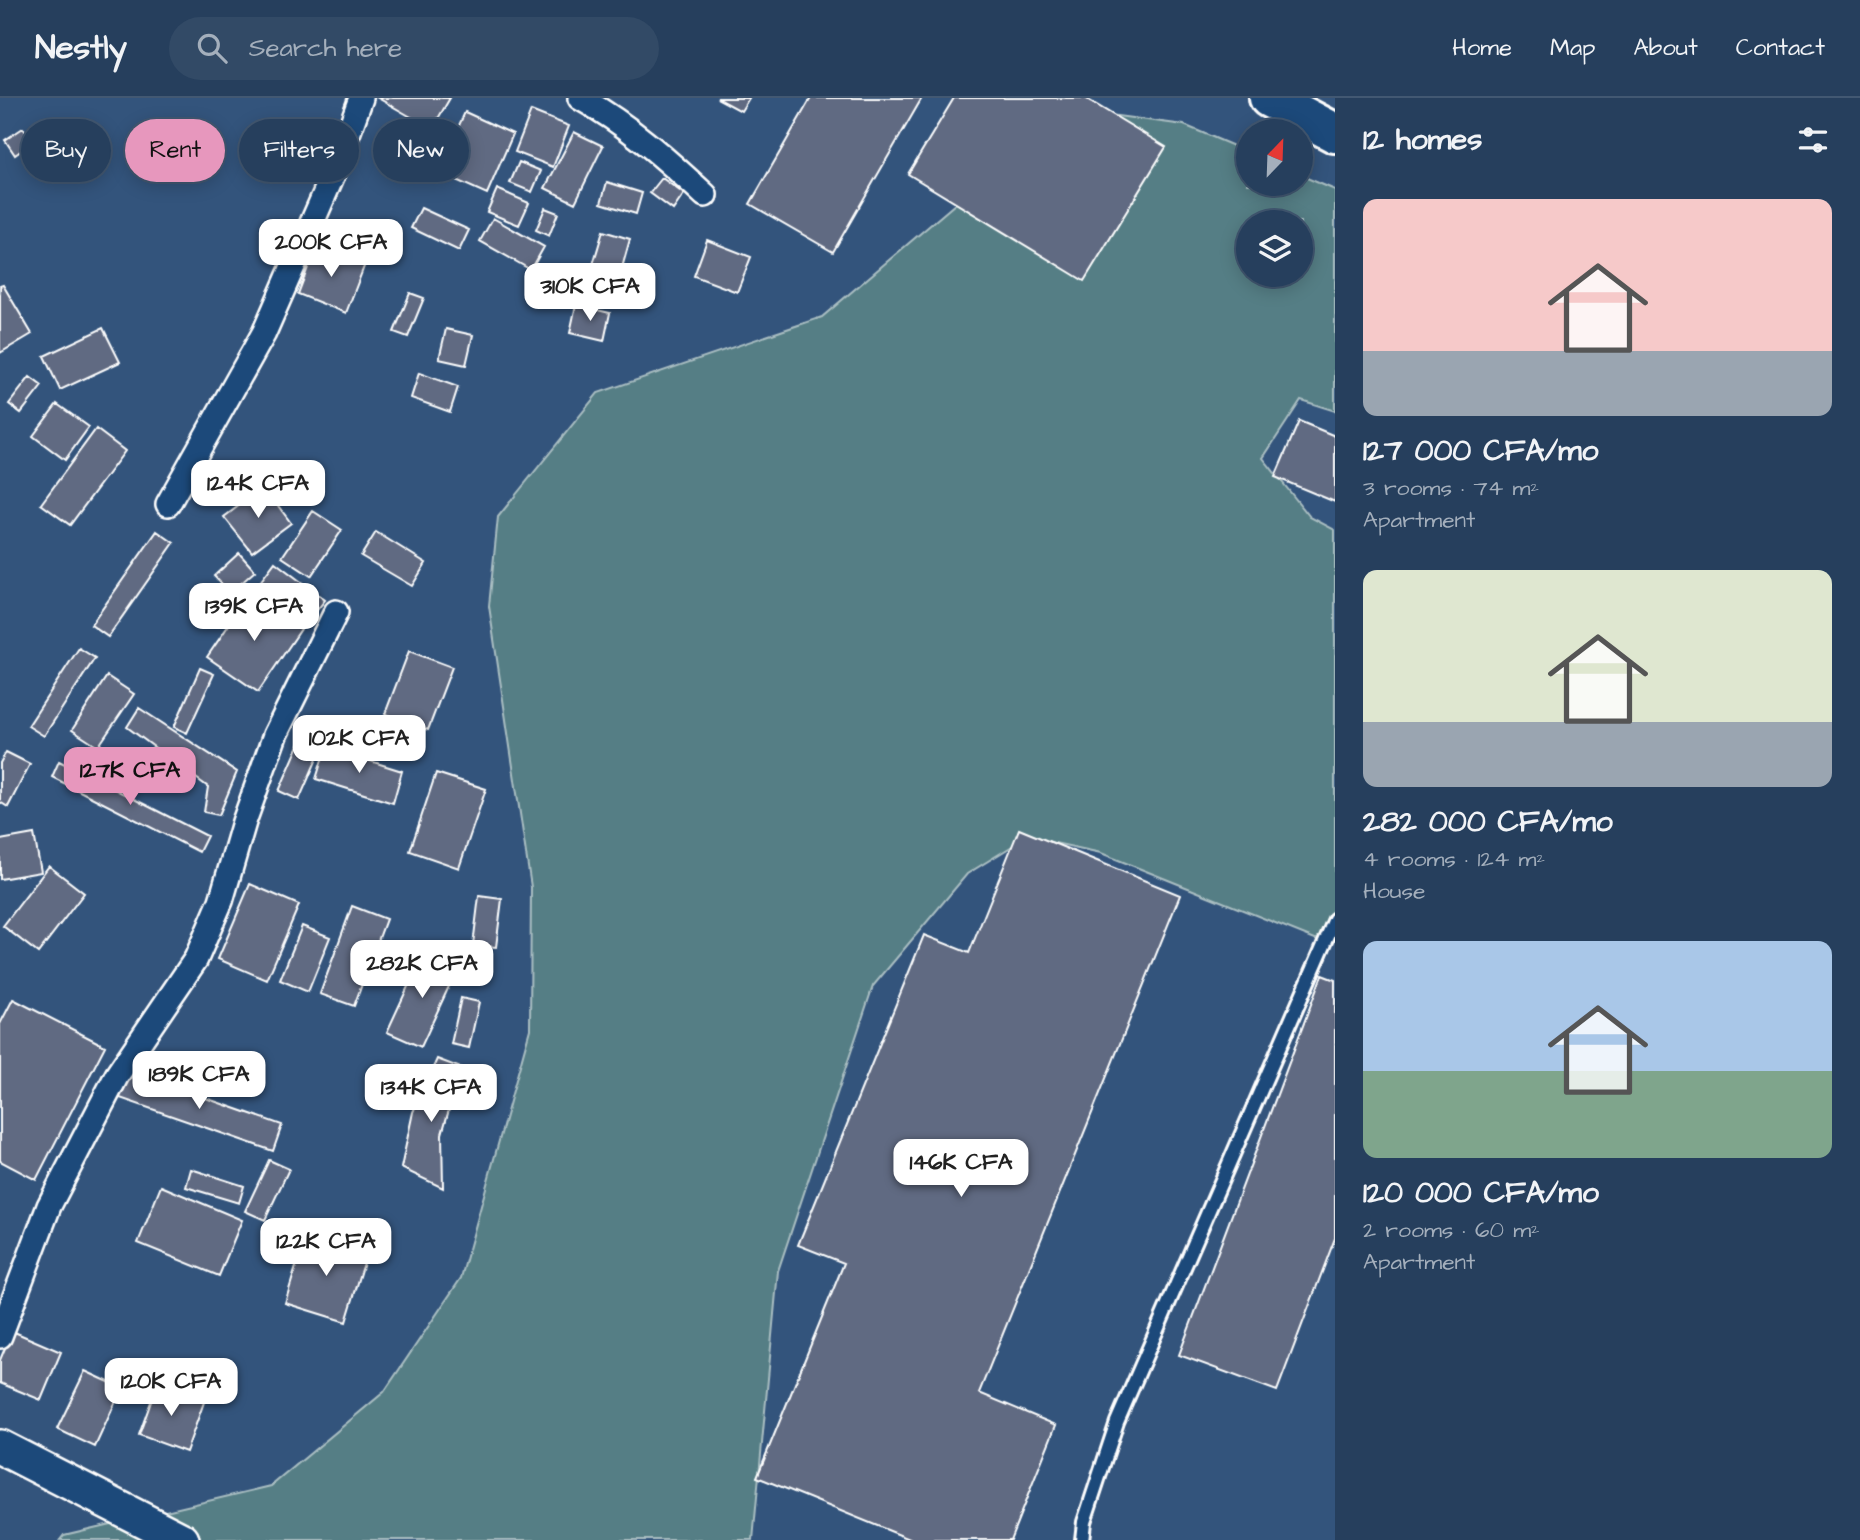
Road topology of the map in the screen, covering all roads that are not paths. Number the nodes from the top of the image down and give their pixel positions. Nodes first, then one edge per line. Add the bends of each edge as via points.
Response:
1 (361, 98) edge
2 (580, 98) edge
3 (1269, 98) edge
4 (1335, 133) edge
5 (705, 195) dead end
6 (168, 504) dead end
7 (336, 612) dead end
8 (1335, 919) edge
9 (0, 1336) edge
10 (0, 1448) edge
11 (182, 1540) edge
12 (1082, 1540) edge

1 - 6 street via 264,333
2 - 5 street via 634,133
3 - 4 highway
7 - 9 street via 275,735 221,901 195,959 117,1075 55,1194
8 - 12 lane via 1117,1422
10 - 11 main road

